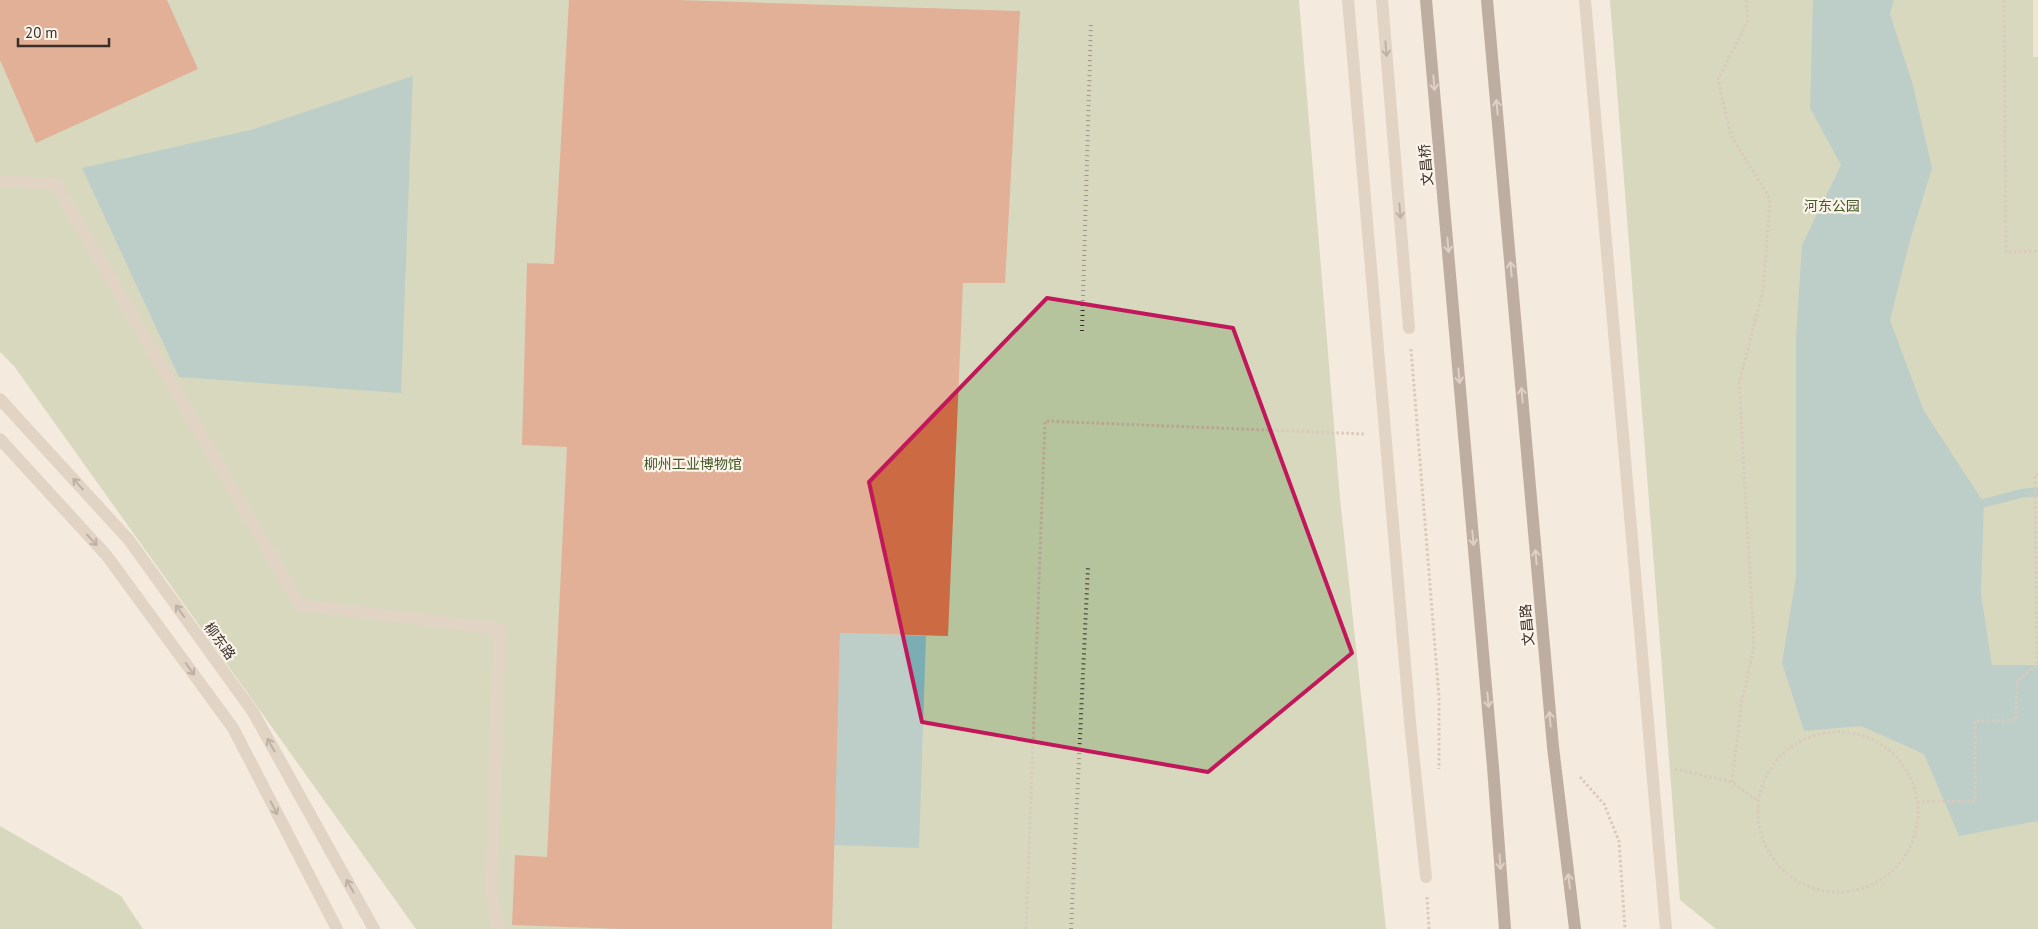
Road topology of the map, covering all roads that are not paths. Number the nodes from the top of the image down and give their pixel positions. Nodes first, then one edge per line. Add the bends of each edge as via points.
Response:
1 (1348, 0) edge
2 (1382, 0) edge
3 (1426, 0) edge
4 (1487, 0) edge
5 (1585, 0) edge
6 (0, 181) edge
7 (1409, 328) road end
8 (0, 399) edge
9 (0, 440) edge
10 (1426, 876) road end
11 (336, 929) edge
12 (374, 929) edge
13 (501, 929) edge
14 (1505, 929) edge
15 (1575, 929) edge
16 (1666, 929) edge

1 - 10 street
2 -> 7 street
3 -> 14 main road, 文昌桥 via 1494,767
15 -> 4 main road, 文昌路 via 1553,747
5 - 16 street
6 - 13 street via 56,184 300,605 500,629 490,891
12 -> 8 street, 柳东路 via 252,712 128,540
9 -> 11 street via 107,556 233,728

